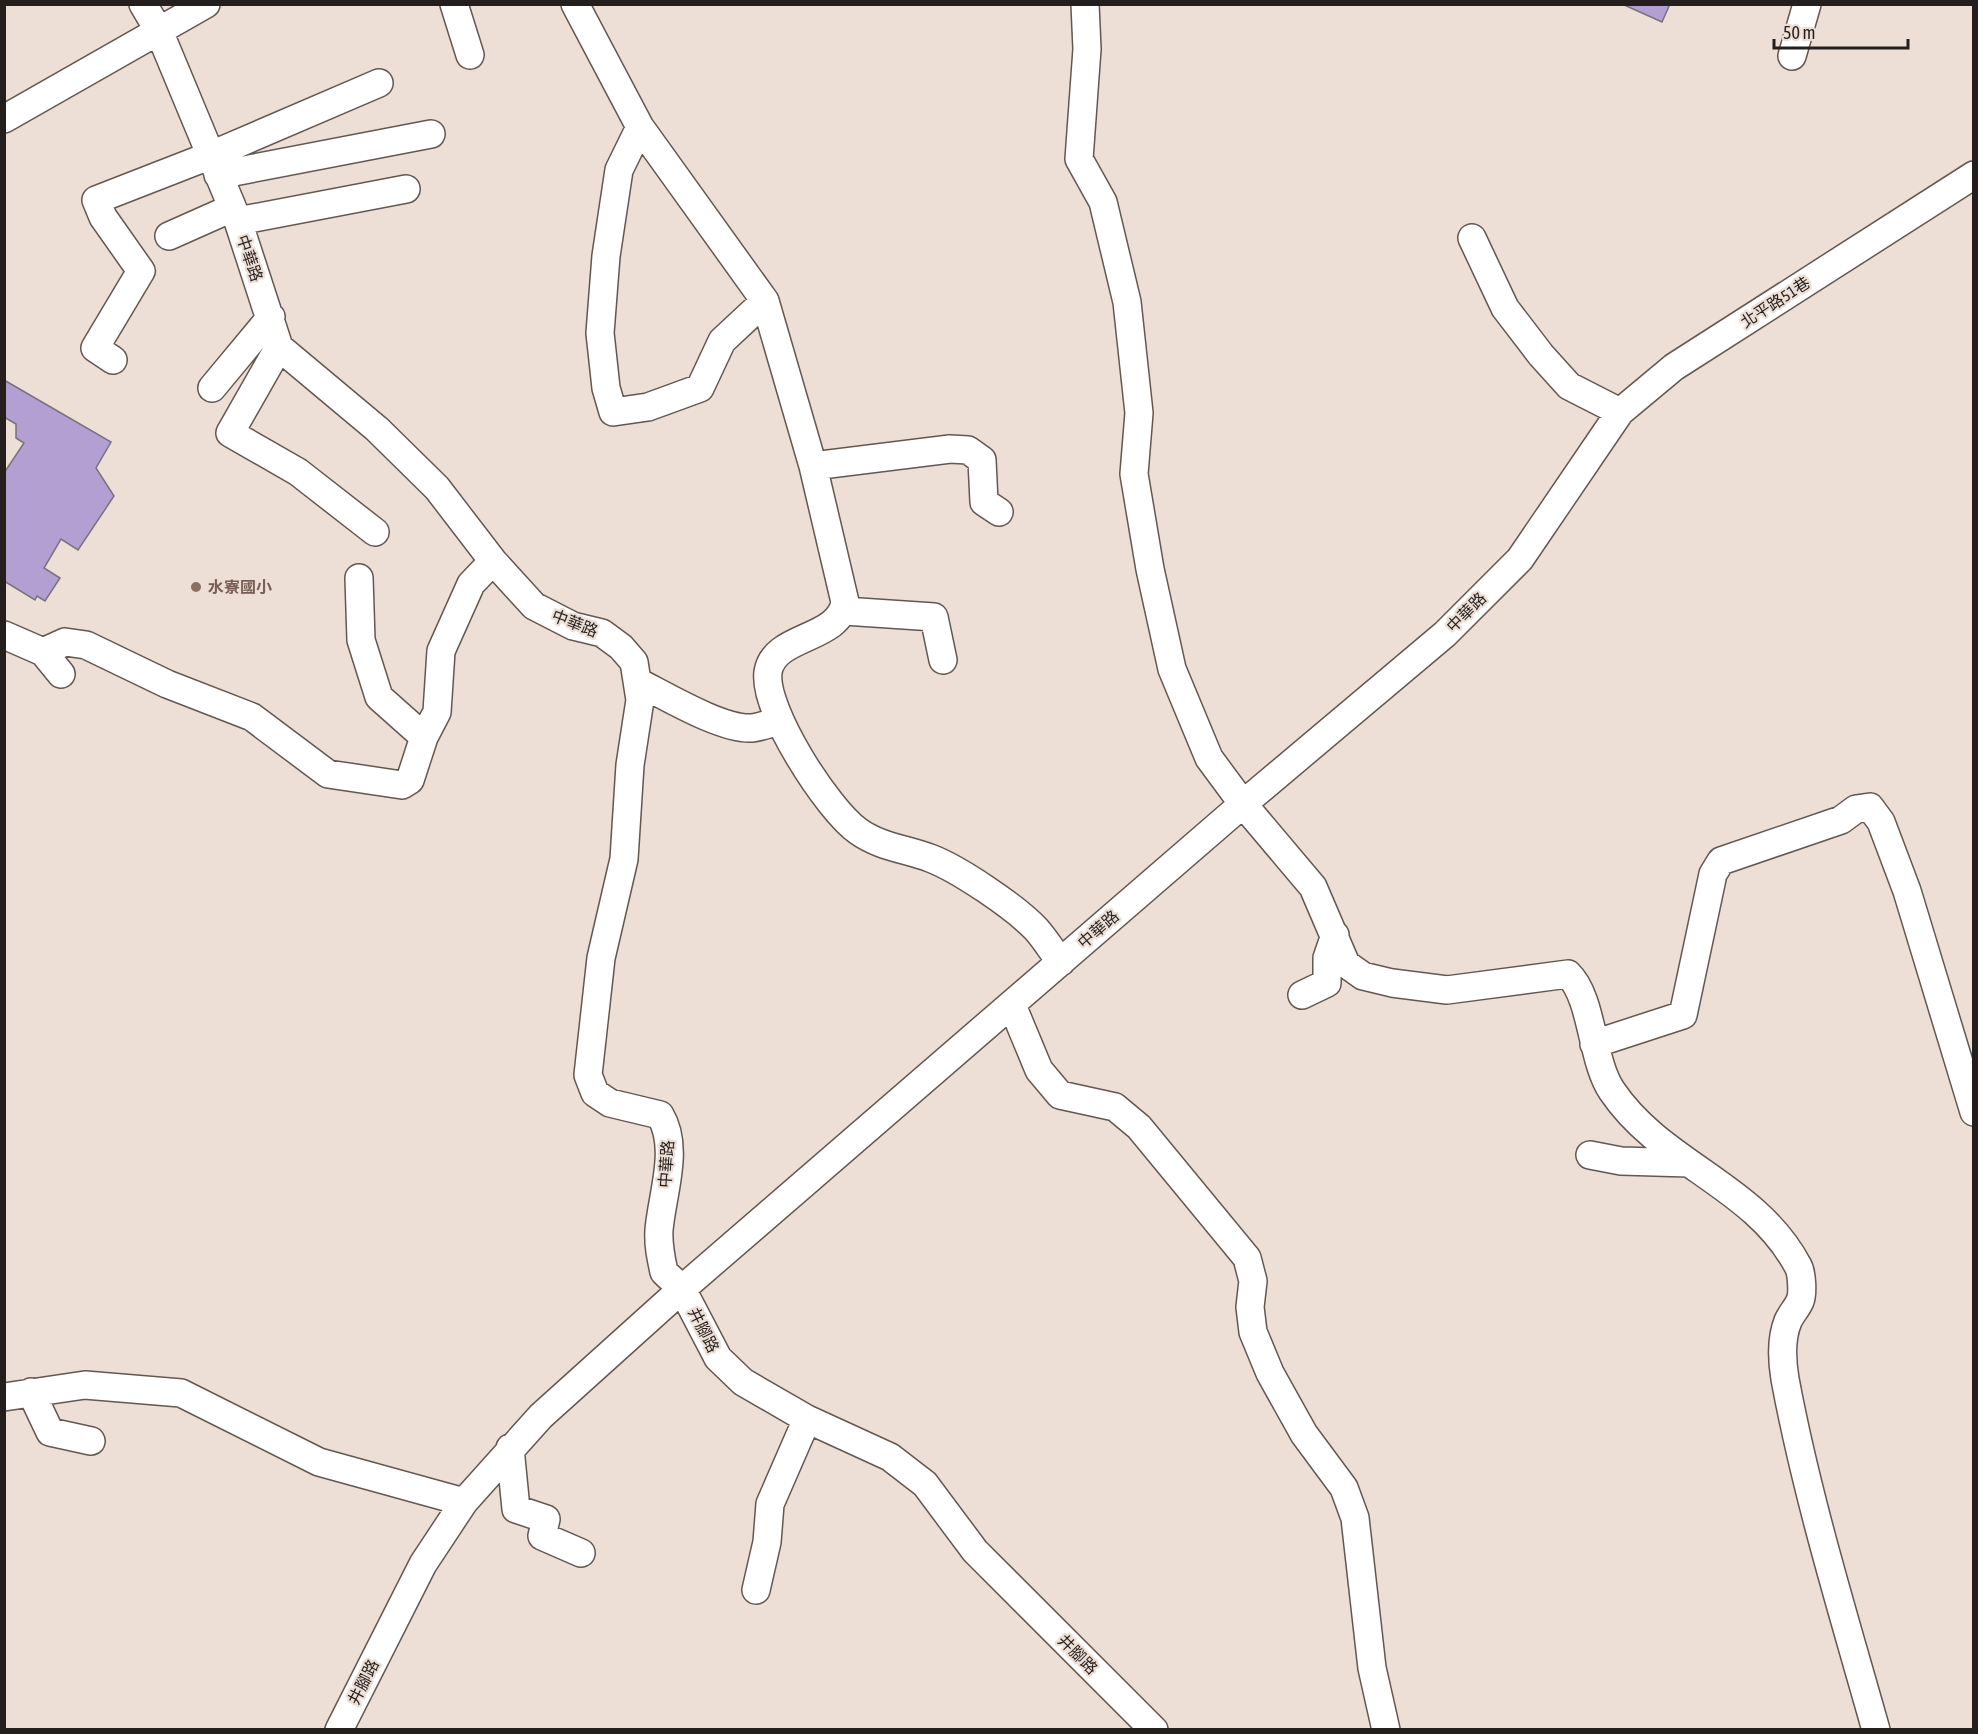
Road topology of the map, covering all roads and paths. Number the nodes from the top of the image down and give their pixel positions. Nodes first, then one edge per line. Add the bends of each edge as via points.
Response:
1 (142, 4) edge
2 (206, 4) edge
3 (454, 4) edge
4 (575, 4) edge
5 (1085, 4) edge
6 (1807, 4) edge
7 (159, 31) junction
8 (470, 55) dead end
9 (1792, 56) dead end
10 (379, 83) dead end
11 (4, 119) edge
12 (640, 127) junction
13 (432, 134) dead end
14 (214, 165) junction
15 (1974, 174) edge
16 (406, 189) dead end
17 (235, 214) junction
18 (169, 236) dead end
19 (1472, 238) dead end
20 (765, 301) junction
21 (271, 317) junction
22 (279, 347) junction
23 (113, 360) dead end
24 (212, 388) dead end
25 (1620, 412) junction
26 (1594, 449) joint
27 (813, 466) junction
28 (999, 513) dead end
29 (375, 532) dead end
30 (493, 561) junction
31 (359, 578) dead end
32 (844, 611) junction
33 (4, 635) edge
34 (43, 652) junction
35 (943, 660) dead end
36 (61, 675) dead end
37 (639, 682) junction
38 (779, 721) junction
39 (424, 737) junction
40 (1243, 804) junction
41 (1335, 934) junction
42 (1061, 962) junction
43 (1302, 995) dead end
44 (1012, 1005) junction
45 (1594, 1044) junction
46 (1974, 1112) edge
47 (1590, 1155) dead end
48 (1689, 1163) junction
49 (682, 1289) junction
50 (31, 1392) junction
51 (4, 1397) edge
52 (807, 1419) junction
53 (91, 1441) dead end
54 (510, 1448) junction
55 (464, 1502) junction
56 (581, 1553) dead end
57 (756, 1590) dead end
58 (1152, 1729) edge
59 (339, 1730) edge
60 (1386, 1730) edge
61 (1875, 1730) edge

1 - 7 street, 中華路
2 - 7 street
3 - 8 street
4 - 12 street
5 - 40 street via 1087,49 1079,159 1103,202 1127,302 1139,413 1134,474 1150,569 1172,669 1209,758
6 - 9 street
7 - 11 street
7 - 14 street, 中華路
10 - 14 street
12 - 20 street
12 - 20 street via 619,170 606,256 600,333 606,388 613,411 648,406 700,388 722,341
13 - 14 street
14 - 17 street, 中華路
14 - 23 street via 96,200 102,217 141,271 95,348
15 - 25 street, 北平路51巷 via 1674,366
16 - 17 street
17 - 18 street
17 - 21 street, 中華路
19 - 25 street via 1505,308 1540,355 1569,386
20 - 27 street
21 - 22 street, 中華路
21 - 24 street
22 - 29 street via 230,433 298,472
22 - 30 street, 中華路 via 377,429 437,488
25 - 26 street, 北平路51巷
26 - 40 street, 中華路 via 1511,567 1445,634
27 - 28 street via 968,450 982,460 984,502
27 - 32 street
30 - 37 street, 中華路 via 534,606 573,626 602,633 621,647 634,663
30 - 39 street via 471,584 441,651 437,712
31 - 39 street via 361,640 379,697
32 - 35 street via 934,617
32 - 38 street via 831,625 779,653 770,663 768,675
33 - 34 street
34 - 36 street
34 - 39 street via 65,642 86,645 167,684 252,717 328,774 402,785 410,780
37 - 38 street via 735,726 753,728
37 - 49 street, 中華路 via 624,859 601,958 588,1075 595,1093 610,1103 660,1115 669,1129 660,1252 664,1272
38 - 42 street via 810,775 856,831 970,878 1035,928
40 - 41 street via 1313,888
40 - 42 street, 中華路
41 - 43 street via 1327,958 1327,983
41 - 45 street via 1346,964 1363,976 1392,983 1447,990 1568,974 1578,983
42 - 44 street, 中華路
44 - 49 street, 中華路
44 - 60 street via 1039,1070 1060,1095 1115,1107 1139,1127 1247,1258 1253,1281 1253,1332 1270,1373 1304,1434 1344,1488 1355,1518 1372,1668
45 - 46 street via 1683,1015 1713,874 1721,861 1870,807 1881,822 1906,891
45 - 48 street via 1611,1089 1645,1132
47 - 48 street via 1621,1161
48 - 61 street via 1755,1210 1800,1269 1802,1299 1788,1321 1783,1347 1785,1377 1814,1511
49 - 52 street, 井腳路 via 718,1358 743,1382
49 - 54 street, 井腳路
50 - 51 street
50 - 53 street via 50,1432
50 - 55 street via 85,1385 181,1393 319,1462
52 - 57 street via 770,1504 767,1542
52 - 58 street, 井腳路 via 890,1457 924,1484 975,1551
54 - 55 street, 井腳路
54 - 56 street via 516,1509 546,1520 542,1536
55 - 59 street, 井腳路 via 423,1564

